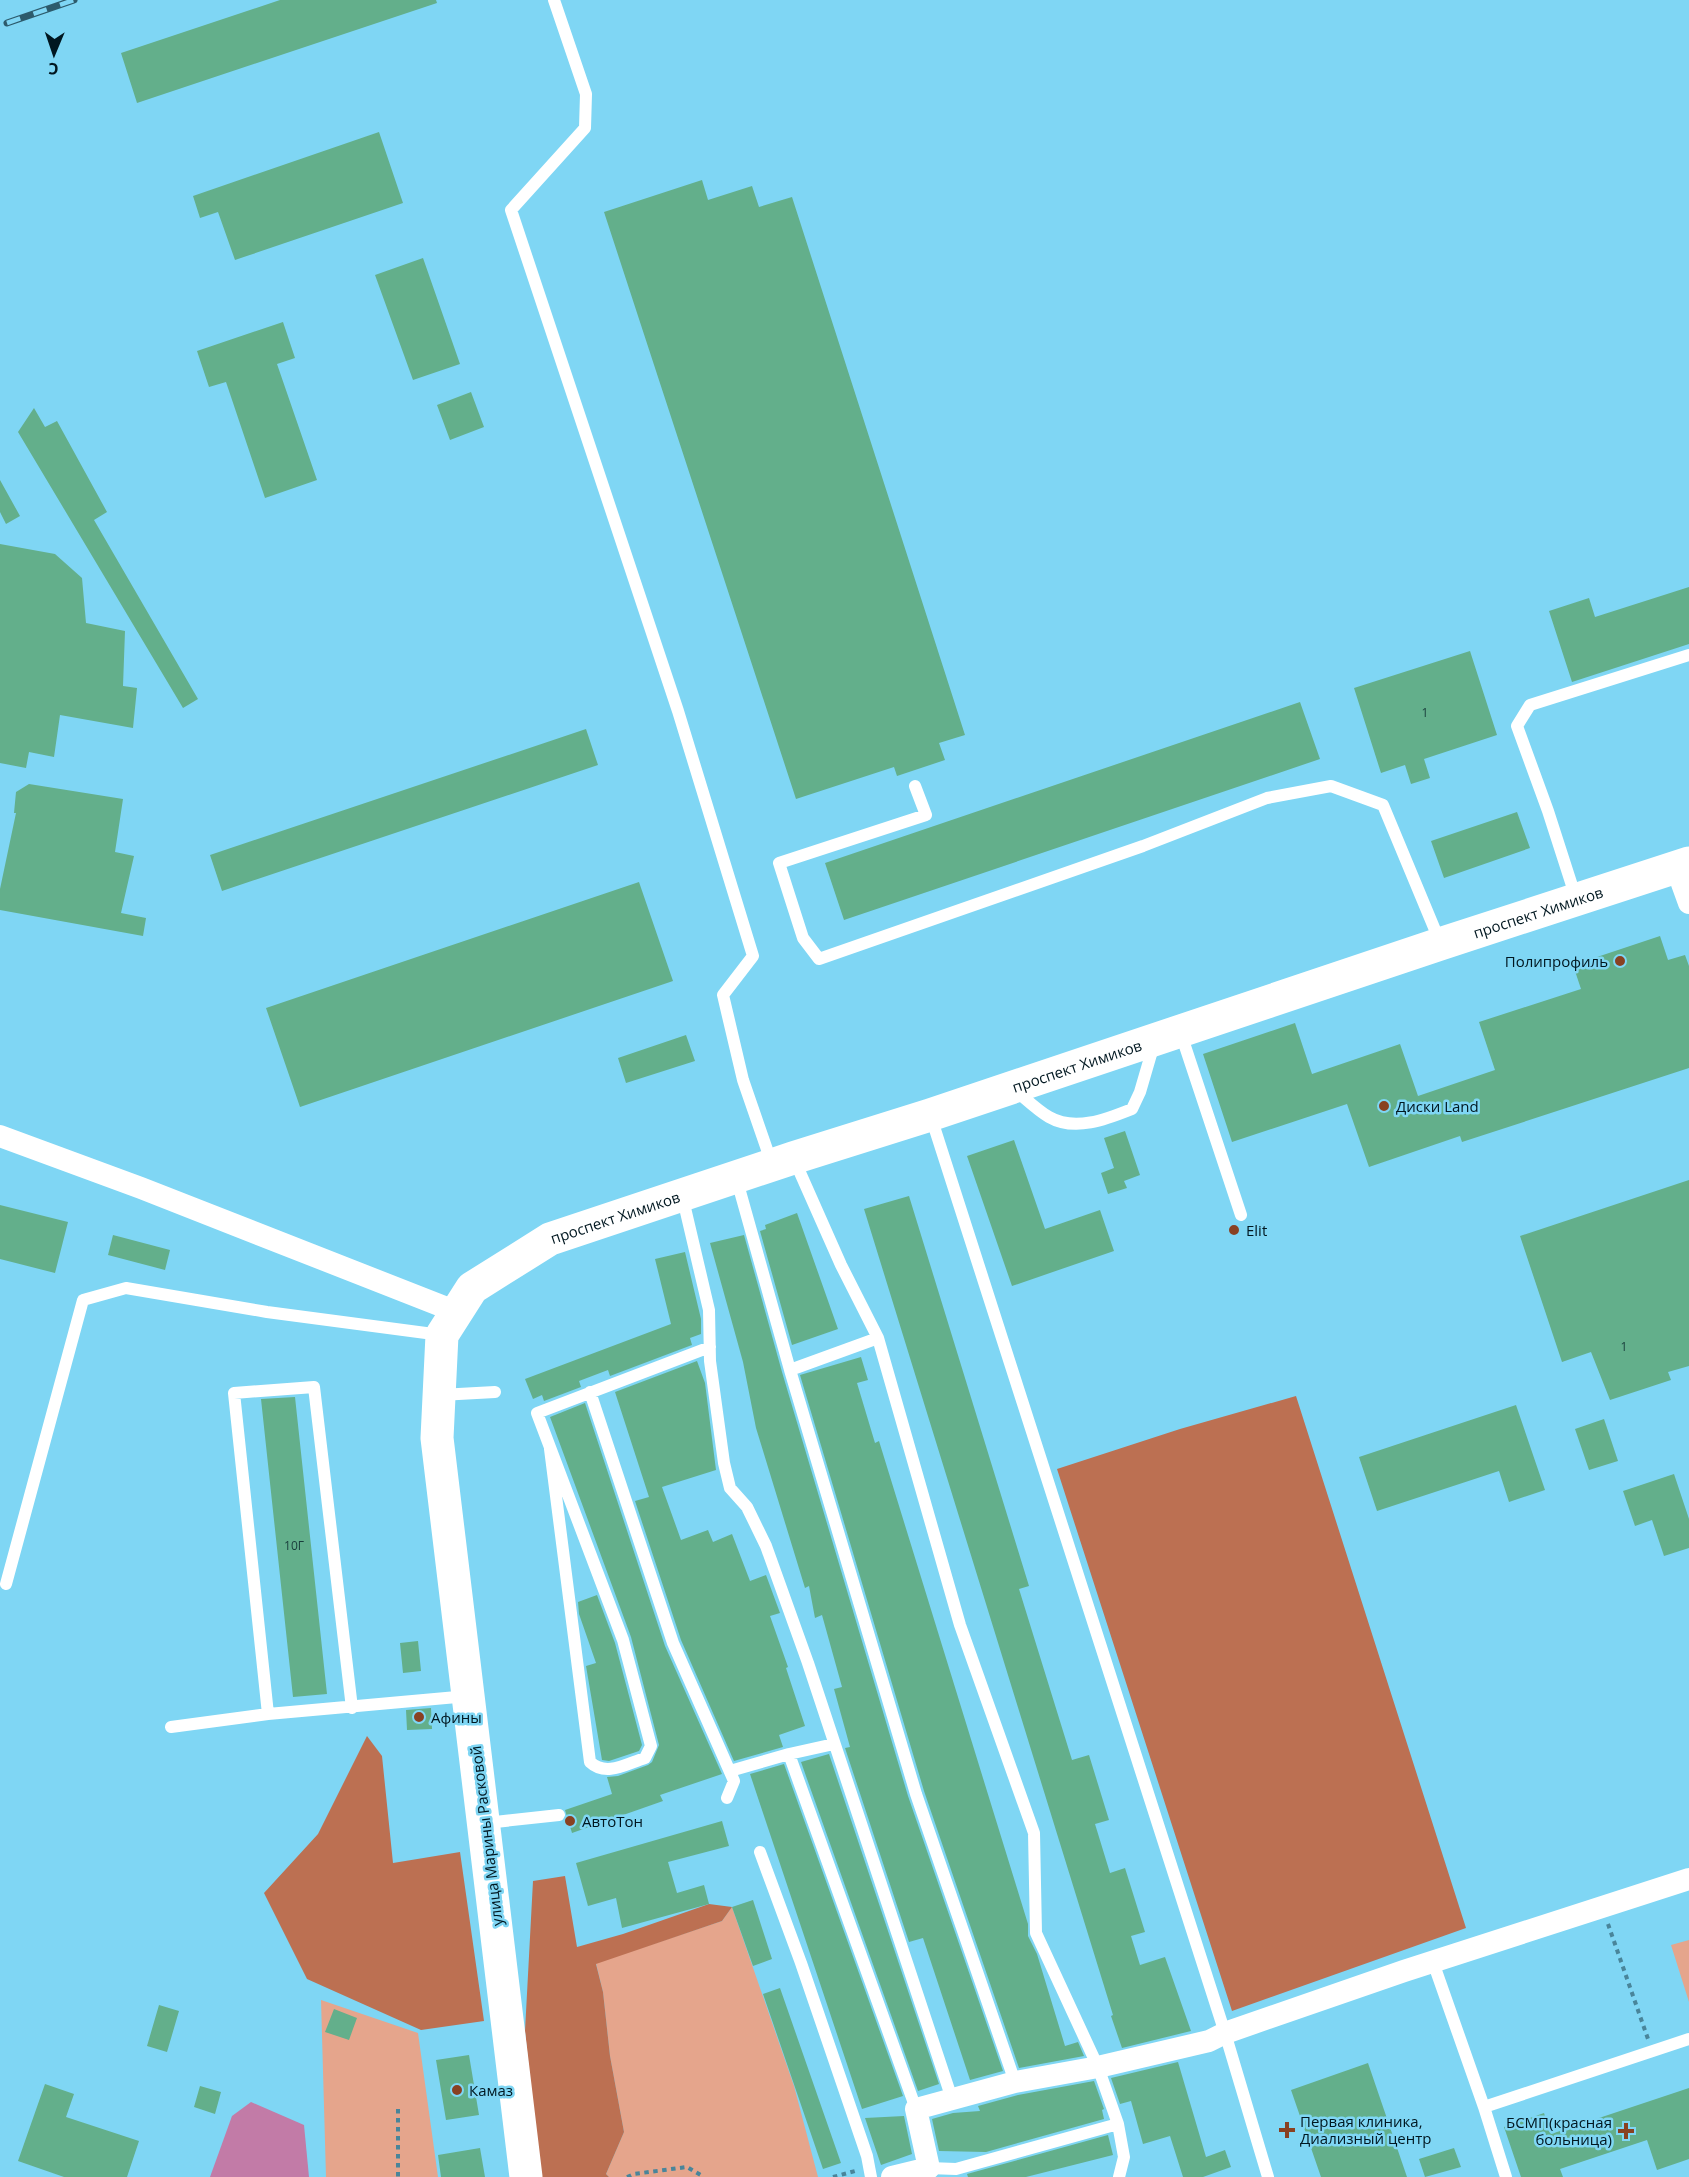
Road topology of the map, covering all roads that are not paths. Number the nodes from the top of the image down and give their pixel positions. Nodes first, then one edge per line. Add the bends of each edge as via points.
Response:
1 (554, 0) edge
2 (1689, 655) edge
3 (915, 786) dead end
4 (1683, 865) edge
5 (1576, 899) junction
6 (1689, 903) edge
7 (1440, 944) junction
8 (1168, 1035) junction
9 (1012, 1088) junction
10 (930, 1115) junction
11 (0, 1136) edge
12 (783, 1161) junction
13 (736, 1177) junction
14 (682, 1195) junction
15 (1242, 1215) dead end
16 (457, 1312) junction
17 (878, 1338) junction
18 (710, 1347) junction
19 (790, 1370) junction
20 (495, 1392) dead end
21 (590, 1392) junction
22 (439, 1395) junction
23 (550, 1449) junction
24 (6, 1584) dead end
25 (469, 1696) junction
26 (352, 1708) junction
27 (268, 1714) junction
28 (171, 1727) dead end
29 (834, 1744) junction
30 (789, 1754) junction
31 (730, 1771) junction
32 (727, 1798) dead end
33 (559, 1815) dead end
34 (485, 1823) junction
35 (760, 1852) dead end
36 (1689, 1879) edge
37 (1433, 1962) junction
38 (1226, 2033) junction
39 (1689, 2039) edge
40 (1098, 2067) junction
41 (1015, 2082) junction
42 (952, 2099) junction
43 (1484, 2107) junction
44 (916, 2109) junction
45 (1119, 2124) junction
46 (929, 2169) junction
47 (870, 2172) edge
48 (526, 2177) edge
49 (892, 2177) edge
50 (1119, 2177) edge
51 (1268, 2177) edge
52 (1506, 2177) edge

1 - 12 lane via 586,94 585,128 511,210 678,711 753,956 723,995 743,1080
2 - 5 lane via 1530,705 1517,726
3 - 7 lane via 926,814 779,863 804,938 819,959 1143,846 1267,798 1331,786 1383,805
4 - 5 main road, проспект Химиков
4 - 6 street
5 - 7 main road, проспект Химиков
7 - 8 main road, проспект Химиков
8 - 9 main road, проспект Химиков
8 - 9 lane via 1132,1109 1109,1118 1075,1125 1051,1118
8 - 15 lane
9 - 10 main road, проспект Химиков
10 - 12 main road, проспект Химиков
10 - 38 lane
11 - 16 street
12 - 13 main road, проспект Химиков
12 - 17 lane
13 - 14 main road, проспект Химиков
13 - 19 lane
14 - 16 main road, проспект Химиков via 550,1239
14 - 18 lane via 709,1310
16 - 22 main road, улица Марины Расковой
16 - 24 lane via 311,1319 126,1288 83,1300
17 - 19 lane
17 - 40 lane via 960,1625 1034,1833 1036,1933
18 - 21 lane
18 - 29 lane via 730,1488 747,1507 766,1546
19 - 41 lane via 916,1794
20 - 22 lane
21 - 23 lane via 537,1413
21 - 31 lane via 673,1643
22 - 25 main road, улица Марины Расковой via 437,1438
23 - 23 lane via 590,1762 608,1770 645,1758 651,1746 623,1640
25 - 26 lane
25 - 34 main road, улица Марины Расковой
26 - 27 lane
26 - 27 lane via 314,1387 234,1393
27 - 28 lane
29 - 30 lane
29 - 42 lane
30 - 31 lane
30 - 44 lane
31 - 32 lane via 734,1781
33 - 34 lane
34 - 48 main road, улица Марины Расковой
35 - 47 lane
36 - 37 street
37 - 38 street
37 - 43 lane
38 - 40 street via 1209,2041
38 - 51 lane
39 - 43 lane
40 - 41 street
40 - 45 lane
41 - 42 street
42 - 44 street
43 - 52 lane
44 - 46 street
45 - 46 lane via 956,2169
45 - 50 lane via 1124,2157
46 - 49 street

